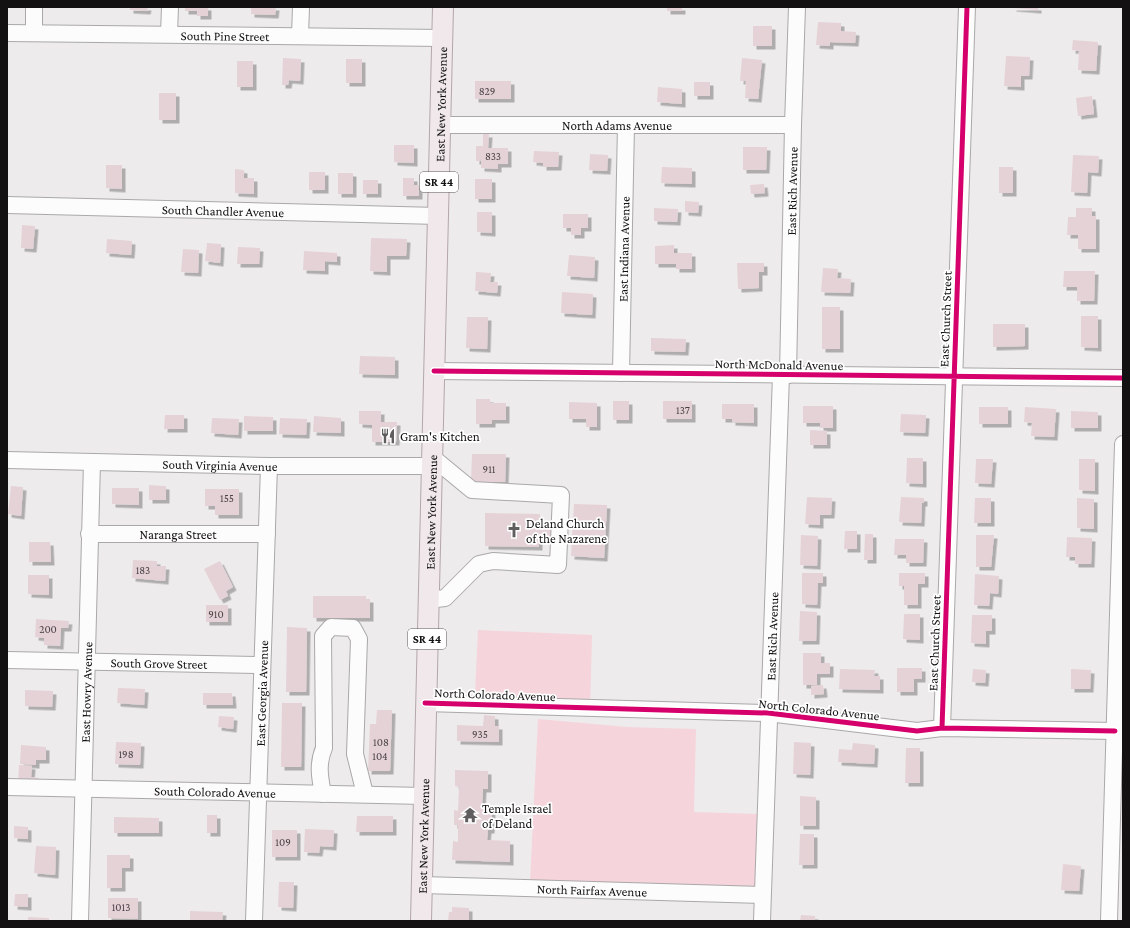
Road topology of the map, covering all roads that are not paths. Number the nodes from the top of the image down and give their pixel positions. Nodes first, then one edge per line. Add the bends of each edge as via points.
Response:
1 (34, 7) edge
2 (170, 7) edge
3 (301, 7) edge
4 (443, 7) edge
5 (797, 7) edge
6 (967, 7) edge
7 (7, 32) edge
8 (34, 33) junction
9 (169, 34) junction
10 (300, 36) junction
11 (443, 38) junction
12 (440, 125) junction
13 (626, 125) junction
14 (793, 125) junction
15 (7, 205) edge
16 (438, 216) junction
17 (434, 371) junction
18 (621, 373) junction
19 (784, 375) junction
20 (954, 377) junction
21 (1123, 378) edge
22 (1123, 444) edge
23 (7, 460) edge
24 (432, 461) junction
25 (92, 462) junction
26 (269, 466) junction
27 (89, 534) junction
28 (267, 534) junction
29 (428, 600) junction
30 (7, 660) edge
31 (86, 662) junction
32 (262, 665) junction
33 (425, 702) junction
34 (768, 713) junction
35 (942, 728) junction
36 (1115, 731) junction
37 (7, 787) edge
38 (83, 789) junction
39 (258, 792) junction
40 (322, 794) junction
41 (365, 794) junction
42 (424, 796) junction
43 (422, 885) junction
44 (762, 895) junction
45 (80, 921) edge
46 (254, 921) edge
47 (421, 921) edge
48 (762, 921) edge
49 (1109, 921) edge

1 - 8 street
2 - 9 street
3 - 10 street
4 - 11 main road, East New York Avenue / SR 44
5 - 14 street, East Rich Avenue
6 - 20 street, East Church Street
7 - 8 street, South Pine Street
8 - 9 street, South Pine Street
9 - 10 street, South Pine Street
10 - 11 street, South Pine Street
11 - 12 main road, East New York Avenue / SR 44
12 - 13 street, North Adams Avenue
12 - 16 main road, East New York Avenue / SR 44
13 - 14 street, North Adams Avenue
13 - 18 street, East Indiana Avenue
14 - 19 street, East Rich Avenue
15 - 16 street, South Chandler Avenue
16 - 17 main road, East New York Avenue / SR 44
17 - 18 street, North McDonald Avenue
17 - 24 main road, East New York Avenue / SR 44
18 - 19 street, North McDonald Avenue
19 - 20 street, North McDonald Avenue
19 - 34 street, East Rich Avenue
20 - 21 street, North McDonald Avenue
20 - 35 street, East Church Street
22 - 36 street
23 - 25 street, South Virginia Avenue
24 - 26 street, South Virginia Avenue
24 - 29 main road, East New York Avenue / SR 44
24 - 29 street via 472,490 561,495 558,565 493,561 479,564 445,598
25 - 26 street, South Virginia Avenue
25 - 27 street, East Howry Avenue
26 - 28 street, East Georgia Avenue
27 - 28 street, Naranga Street
27 - 31 street, East Howry Avenue
28 - 32 street, East Georgia Avenue
29 - 33 main road, East New York Avenue / SR 44
30 - 31 street, South Grove Street
31 - 32 street, South Grove Street
31 - 38 street, East Howry Avenue
32 - 39 street, East Georgia Avenue
33 - 34 street, North Colorado Avenue
33 - 42 main road, East New York Avenue / SR 44
34 - 35 street, North Colorado Avenue via 917,731
34 - 44 street, East Rich Avenue
35 - 36 street, North Colorado Avenue
36 - 49 street
37 - 38 street, South Colorado Avenue
38 - 39 street, South Colorado Avenue
38 - 45 street, East Howry Avenue
39 - 40 street, South Colorado Avenue
39 - 46 street, East Georgia Avenue
40 - 41 street, South Colorado Avenue
40 - 41 street via 319,770 324,748 323,636 331,627 353,628 359,639 355,754
41 - 42 street, South Colorado Avenue
42 - 43 main road, East New York Avenue / SR 44
43 - 44 street, North Fairfax Avenue
43 - 47 main road, East New York Avenue / SR 44
44 - 48 street, East Rich Avenue

